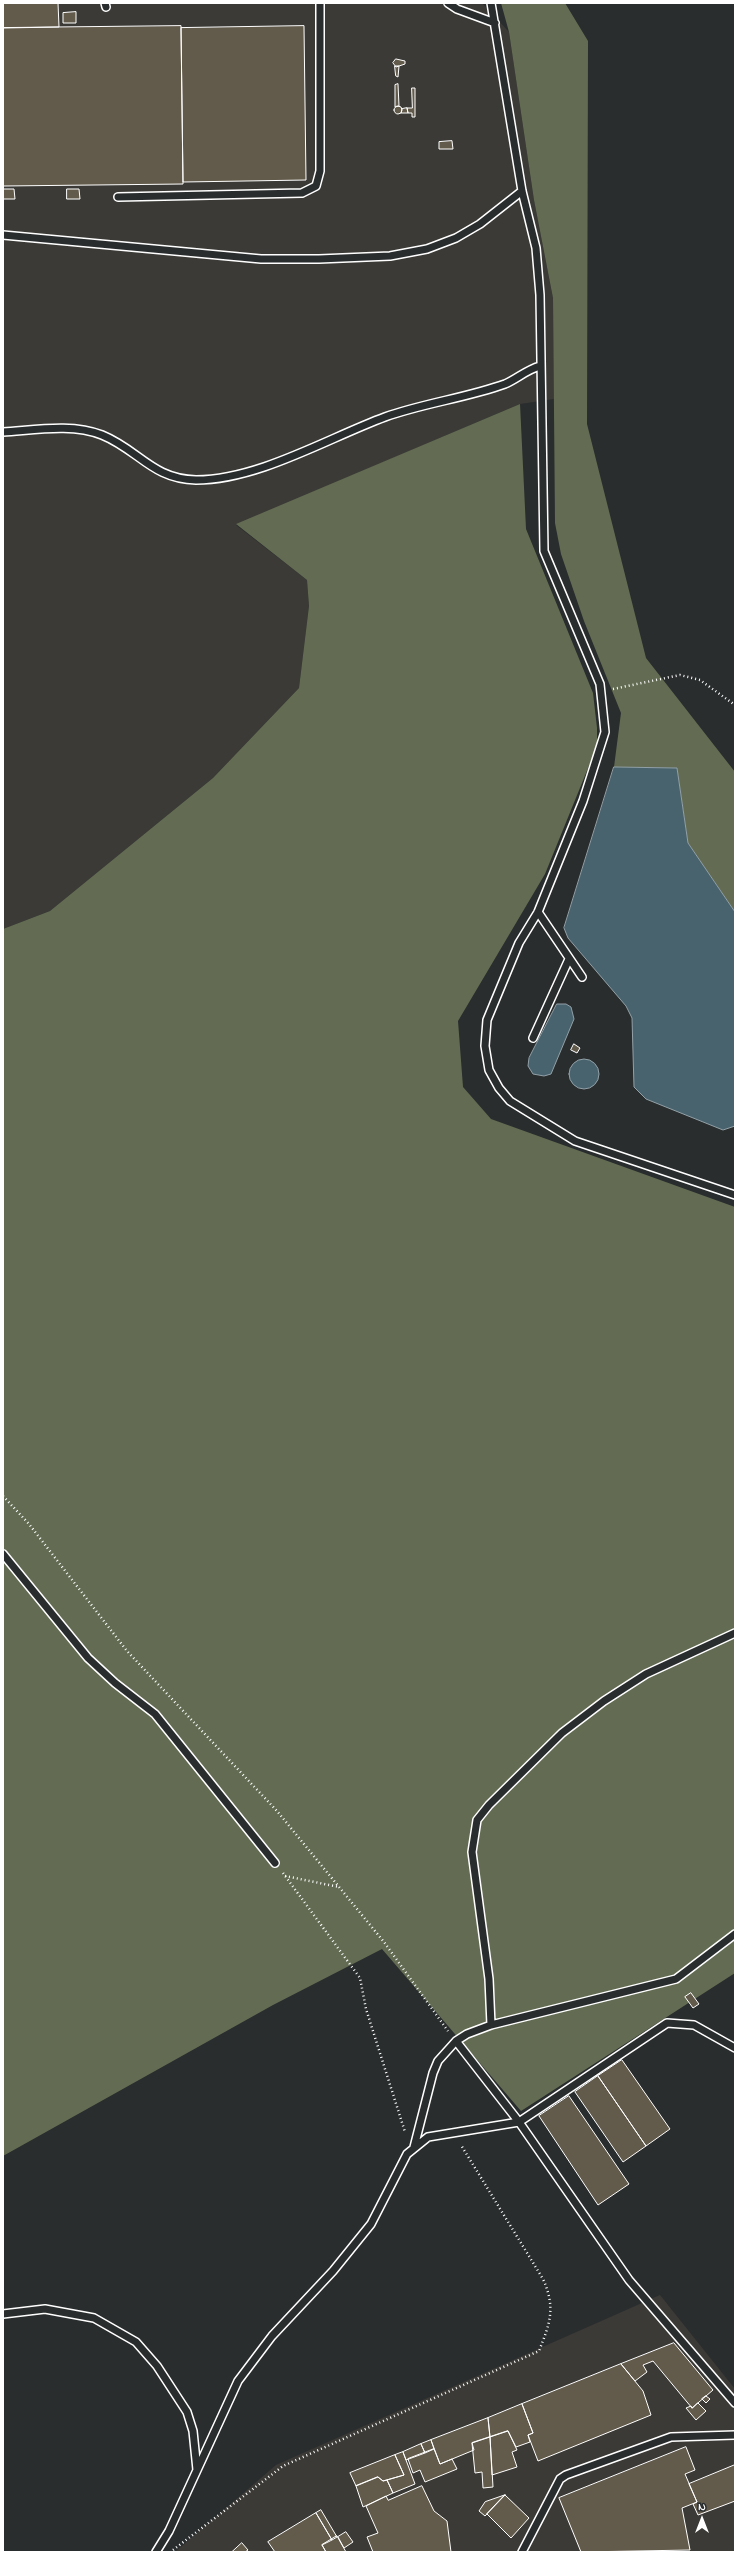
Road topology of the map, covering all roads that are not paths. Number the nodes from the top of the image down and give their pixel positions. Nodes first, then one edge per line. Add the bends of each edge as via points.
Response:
1 (320, 3) edge
2 (448, 3) edge
3 (491, 3) edge
4 (495, 23) junction
5 (522, 191) junction
6 (118, 197) dead end
7 (3, 235) edge
8 (540, 366) junction
9 (3, 432) edge
10 (538, 912) junction
11 (569, 959) junction
12 (582, 977) dead end
13 (533, 1038) dead end
14 (735, 1195) edge
15 (3, 1554) edge
16 (735, 1633) edge
17 (275, 1863) road end
18 (735, 1934) edge
19 (491, 2025) junction
20 (456, 2041) junction
21 (735, 2048) edge
22 (519, 2122) junction
23 (414, 2147) junction
24 (3, 2314) edge
25 (735, 2404) edge
26 (735, 2436) edge
27 (197, 2470) junction
28 (156, 2552) edge
29 (522, 2552) edge

1 - 6 lane via 320,178 316,186 302,193
2 - 4 lane
3 - 4 lane
4 - 5 lane
5 - 7 lane via 480,224 456,238 427,250 390,256 262,259
5 - 8 lane via 536,248 540,295
8 - 9 lane via 506,383 386,417 272,463 233,475 197,480 162,474 102,435 77,429
8 - 10 lane via 544,551 600,684 605,732 583,801
10 - 11 lane
10 - 14 lane via 519,943 487,1020 485,1046 489,1070 499,1088 510,1101 575,1142
11 - 12 lane
11 - 13 lane
15 - 17 lane via 88,1658 155,1714
16 - 19 lane via 646,1674 604,1701 562,1732 477,1820 472,1852 489,1979
18 - 19 lane via 676,1979
19 - 20 lane
20 - 22 lane
20 - 23 lane via 438,2062 433,2073
21 - 22 lane via 694,2025 667,2023
22 - 23 lane via 428,2137
22 - 25 lane via 629,2280
23 - 27 lane via 407,2154 371,2224 333,2271 250,2362 238,2381
24 - 27 lane via 45,2308 94,2318 136,2342 157,2366 187,2412 193,2430
26 - 29 lane via 671,2437 566,2475 560,2479
27 - 28 lane via 169,2531

